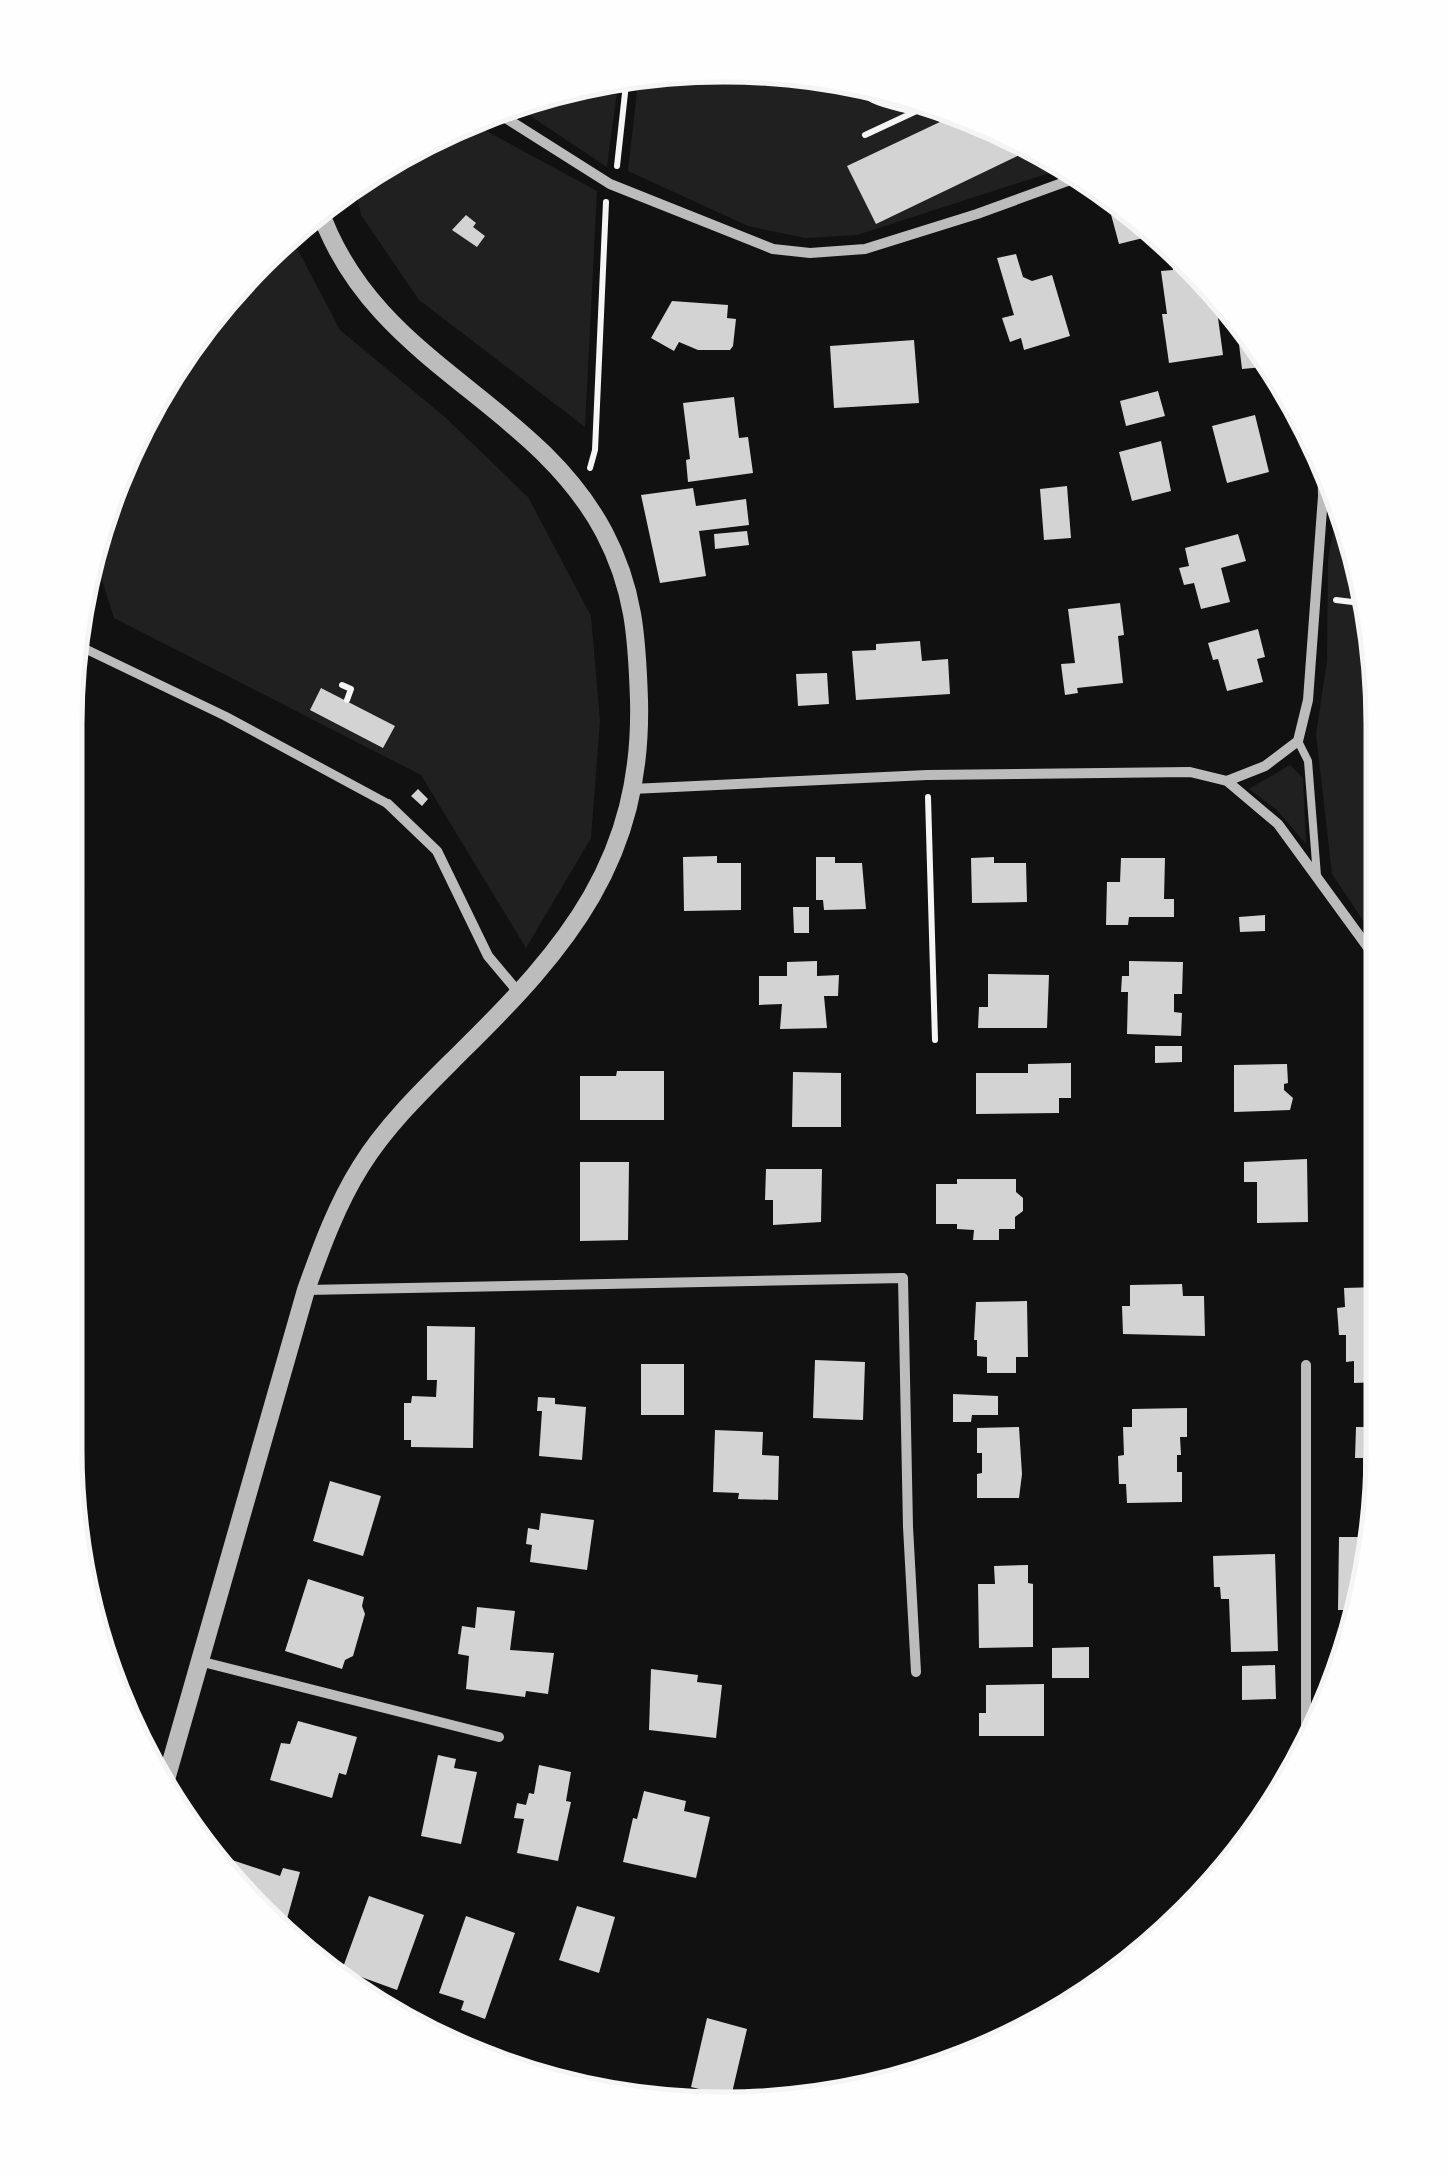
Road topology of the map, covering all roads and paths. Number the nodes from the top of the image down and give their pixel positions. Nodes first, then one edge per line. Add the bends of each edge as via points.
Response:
1 (625, 90) edge
2 (882, 102) edge
3 (914, 112) joint
4 (509, 120) edge
5 (865, 135) dead end
6 (619, 154) dead end
7 (1066, 182) edge
8 (606, 196) dead end
9 (324, 223) edge
10 (596, 427) dead end
11 (1323, 496) edge
12 (1353, 601) edge
13 (1315, 603) junction
14 (87, 650) edge
15 (342, 686) dead end
16 (347, 700) dead end
17 (1298, 741) junction
18 (927, 775) junction
19 (1226, 781) junction
20 (632, 789) junction
21 (388, 804) joint
22 (1316, 876) junction
23 (1366, 945) edge
24 (519, 993) junction
25 (936, 1040) dead end
26 (306, 1290) junction
27 (1306, 1366) dead end
28 (199, 1661) junction
29 (916, 1672) dead end
30 (1306, 1720) edge
31 (498, 1736) dead end
32 (168, 1772) edge

1 - 6 path
2 - 3 path
3 - 5 path
4 - 7 street via 610,184 773,248 810,254 865,249
8 - 10 path
9 - 20 street via 378,311 562,474 604,532 636,621 640,733
11 - 13 street
12 - 13 path
13 - 17 street
14 - 21 street
15 - 16 path via 351,689
17 - 19 street via 1265,766
17 - 22 lane via 1308,761
18 - 19 street via 1190,772
18 - 20 street
18 - 25 path
19 - 22 street via 1278,824
20 - 24 street via 607,874 571,934
21 - 24 street via 437,851 488,956
22 - 23 street
24 - 26 street via 426,1086 362,1164
26 - 28 street
26 - 29 street via 903,1278
27 - 30 street
28 - 31 street
28 - 32 street

